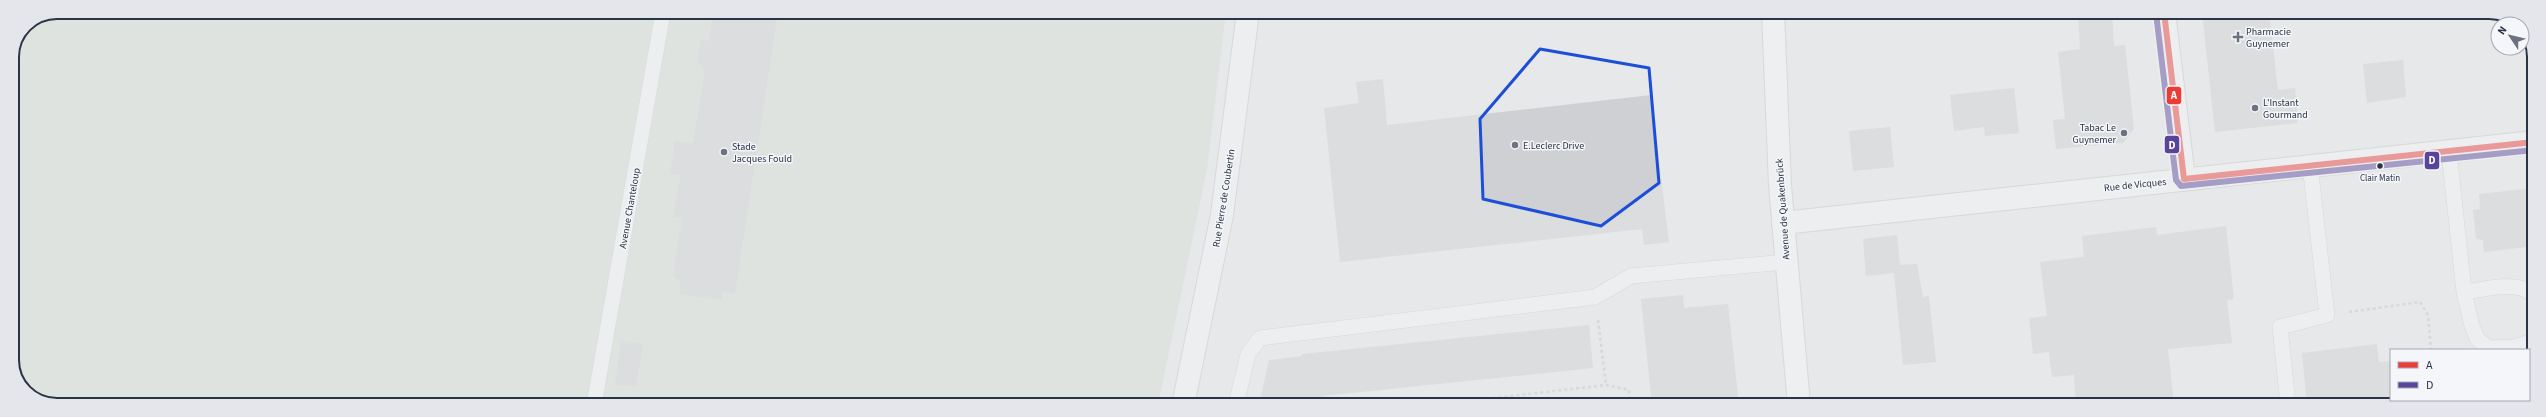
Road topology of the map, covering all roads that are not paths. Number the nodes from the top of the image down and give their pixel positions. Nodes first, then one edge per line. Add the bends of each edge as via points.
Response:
1 (662, 19) edge
2 (1247, 19) edge
3 (1773, 19) edge
4 (2165, 19) edge
5 (2527, 143) edge
6 (2449, 151) junction
7 (2310, 165) junction
8 (2184, 179) junction
9 (1783, 223) junction
10 (1786, 262) junction
11 (2527, 289) edge
12 (2464, 292) junction
13 (2527, 343) edge
14 (595, 398) edge
15 (1184, 398) edge
16 (1238, 398) edge
17 (1798, 398) edge
18 (2287, 398) edge

1 - 14 lane, Avenue Chanteloup
2 - 15 street, Rue Pierre de Coubertin via 1222,215
3 - 9 main road, Avenue de Quakenbrück
4 - 8 street
5 - 6 street, Rue de Vicques
6 - 7 street, Rue de Vicques
6 - 12 lane
7 - 8 street, Rue de Vicques
7 - 18 lane via 2327,315 2280,327
8 - 9 street, Rue de Vicques
9 - 10 main road, Avenue de Quakenbrück
10 - 16 lane via 1631,276 1595,297 1260,338 1248,354
10 - 17 main road, Avenue de Quakenbrück
11 - 12 lane via 2513,286
12 - 13 lane via 2478,340 2489,348 2514,347

